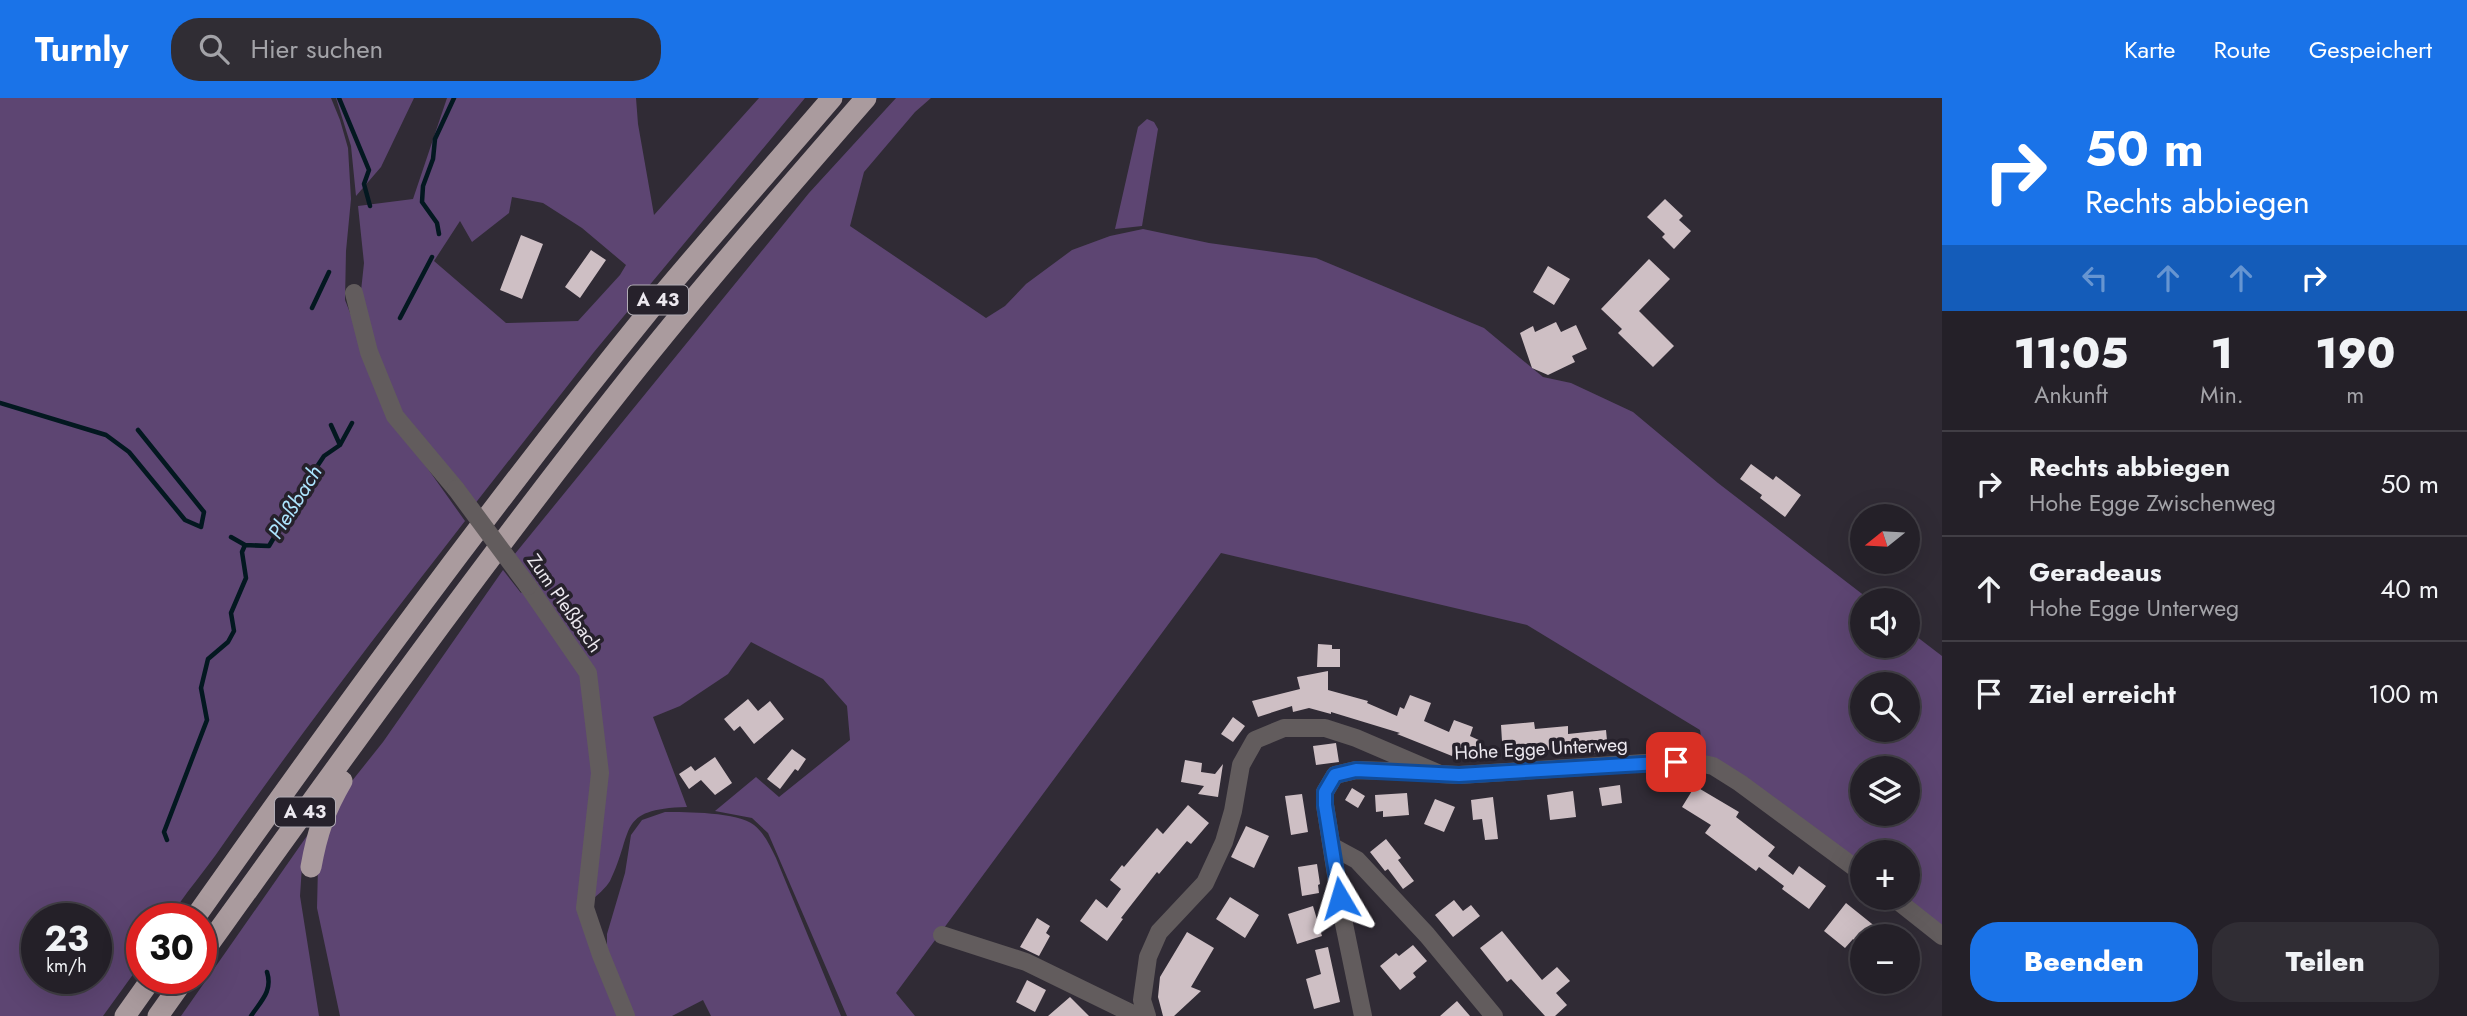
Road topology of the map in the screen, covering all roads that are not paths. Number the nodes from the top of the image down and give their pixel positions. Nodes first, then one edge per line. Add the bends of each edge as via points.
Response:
1 (832, 98) edge
2 (866, 98) edge
3 (354, 293) dead end
4 (408, 669) junction
5 (1440, 774) junction
6 (1333, 847) junction
7 (1850, 864) edge
8 (311, 867) dead end
9 (205, 903) edge
10 (1909, 910) edge
11 (217, 933) edge
12 (942, 935) dead end
13 (1942, 936) edge
14 (141, 994) edge
15 (174, 994) edge
16 (125, 1016) edge
17 (158, 1016) edge
18 (626, 1016) edge
19 (1137, 1016) edge
20 (1147, 1016) edge
21 (1363, 1016) edge
22 (1494, 1016) edge

1 - 9 highway, A 43 via 654,305 493,509
2 - 4 highway, A 43 via 636,370
3 - 18 street, Zum Pleßbach, bridge via 369,352 396,416 456,489 588,673 600,773 585,908
4 - 8 highway via 329,803 317,832
4 - 11 highway, A 43
5 - 6 street via 1356,770 1335,775 1325,792
5 - 7 street, Hohe Egge Unterweg via 1661,762 1713,766
5 - 20 street, Hohe Egge Unterweg via 1325,728 1283,728 1255,740 1241,765 1224,842 1205,883 1159,932 1148,957 1142,1000
6 - 21 street
6 - 22 street via 1357,860
10 - 13 street
12 - 19 street via 1027,962
14 - 16 highway
15 - 17 highway

